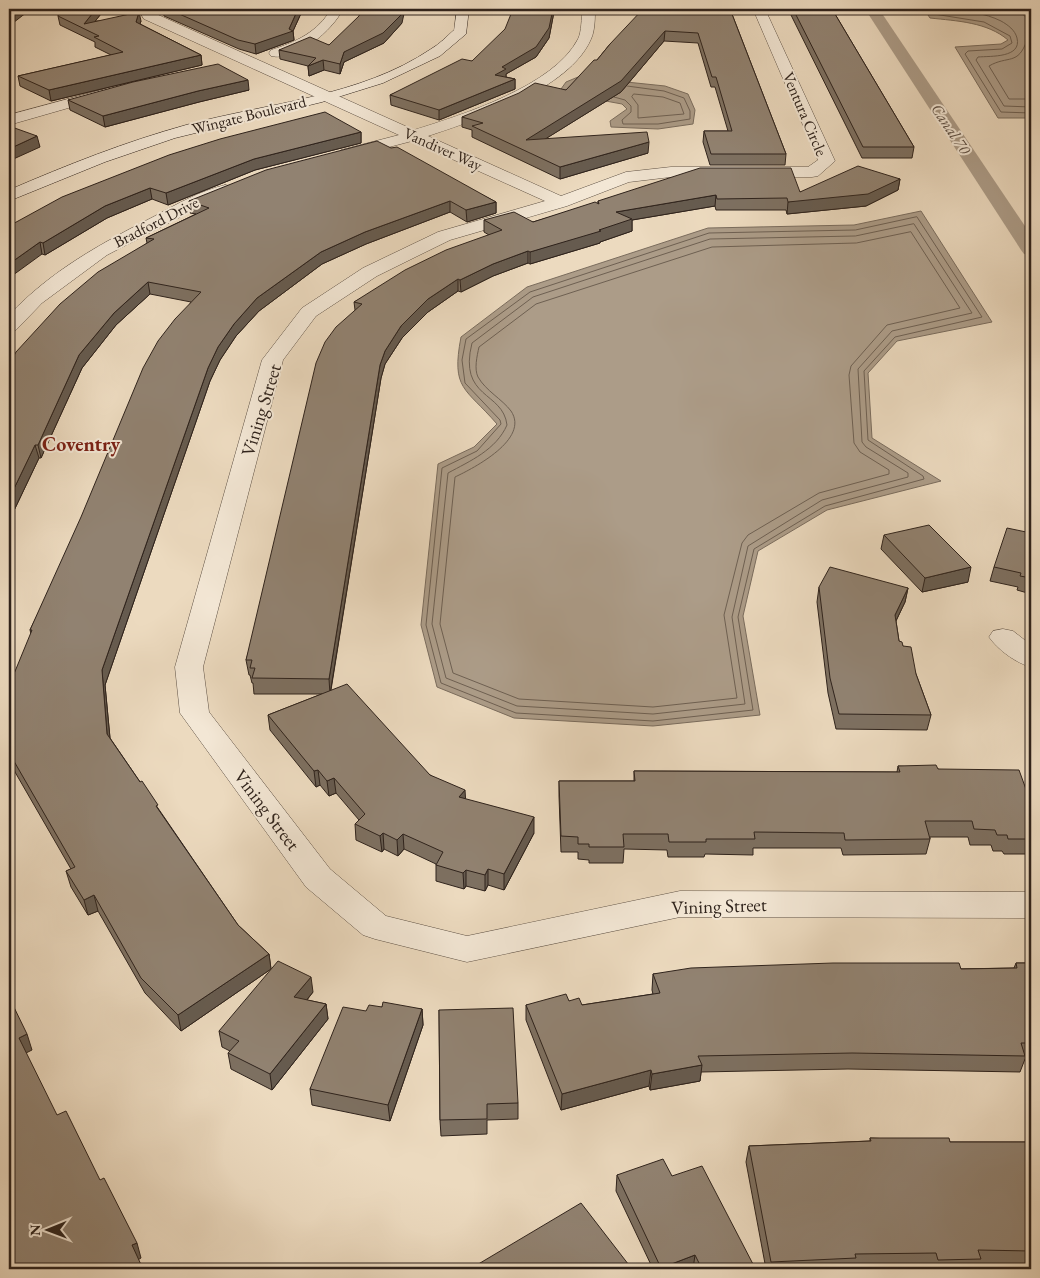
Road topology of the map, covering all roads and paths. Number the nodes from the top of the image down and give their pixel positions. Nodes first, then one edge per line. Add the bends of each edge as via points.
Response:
1 (144, 9) edge
2 (337, 9) edge
3 (463, 9) edge
4 (589, 9) edge
5 (759, 9) edge
6 (251, 61) junction
7 (224, 66) edge
8 (124, 88) edge
9 (326, 96) junction
10 (9, 110) edge
11 (24, 115) junction
12 (9, 120) edge
13 (413, 136) junction
14 (327, 158) edge
15 (244, 183) edge
16 (9, 196) edge
17 (561, 202) junction
18 (9, 326) edge
19 (1003, 637) dead end
20 (1031, 658) edge
21 (1031, 905) edge

1 - 6 street, Vandiver Way via 149,16
2 - 6 street via 322,31 281,52
3 - 9 street, Wingate Boulevard via 461,31 436,52 392,75
4 - 13 street via 590,20 582,46 555,73 520,95 479,114
5 - 17 street, Ventura Circle via 827,161 812,172 671,172 626,177
6 - 7 street
6 - 9 street, Vandiver Way
8 - 11 street
9 - 13 street, Vandiver Way
9 - 16 street, Wingate Boulevard via 192,128 69,169
10 - 11 street
11 - 12 street
13 - 14 street
13 - 17 street, Vandiver Way
15 - 18 street, Bradford Drive via 203,198 100,251 35,299
17 - 21 street, Vining Street via 444,236 370,272 310,312 273,360 189,667 195,713 318,878 375,926 466,949 680,904
19 - 20 street

